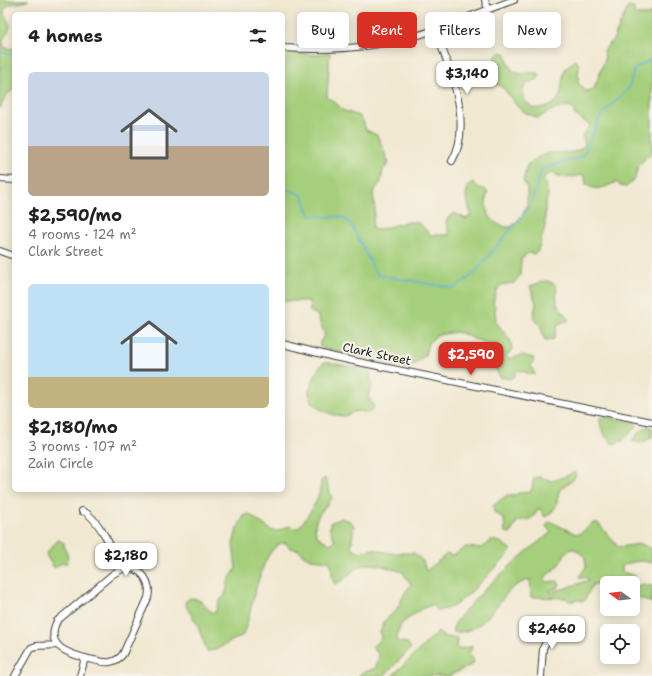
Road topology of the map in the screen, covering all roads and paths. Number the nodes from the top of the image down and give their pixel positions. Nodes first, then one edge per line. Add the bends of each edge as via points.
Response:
1 (485, 0) edge
2 (514, 0) edge
3 (488, 9) junction
4 (480, 12) edge
5 (425, 33) edge
6 (285, 48) edge
7 (442, 48) edge
8 (452, 161) dead end
9 (0, 179) edge
10 (12, 180) edge
11 (0, 251) edge
12 (12, 255) edge
13 (285, 345) edge
14 (652, 422) edge
15 (82, 511) dead end
16 (121, 569) junction
17 (557, 622) dead end
18 (58, 645) junction
19 (85, 658) junction
20 (15, 676) edge
21 (80, 676) edge
22 (541, 676) edge

1 - 3 street
2 - 3 street
3 - 4 street
5 - 6 street via 403,40 375,44 327,49
7 - 8 street via 458,95 460,143
9 - 10 street
11 - 12 street
13 - 14 street, Clark Street
15 - 16 street via 90,516 111,546
16 - 18 street via 60,618 54,630 54,639
16 - 19 street via 135,569 145,577 149,586 147,600 126,650 120,657 108,662
17 - 22 street via 543,648
18 - 19 street via 66,652
18 - 20 street via 31,648
19 - 21 street

